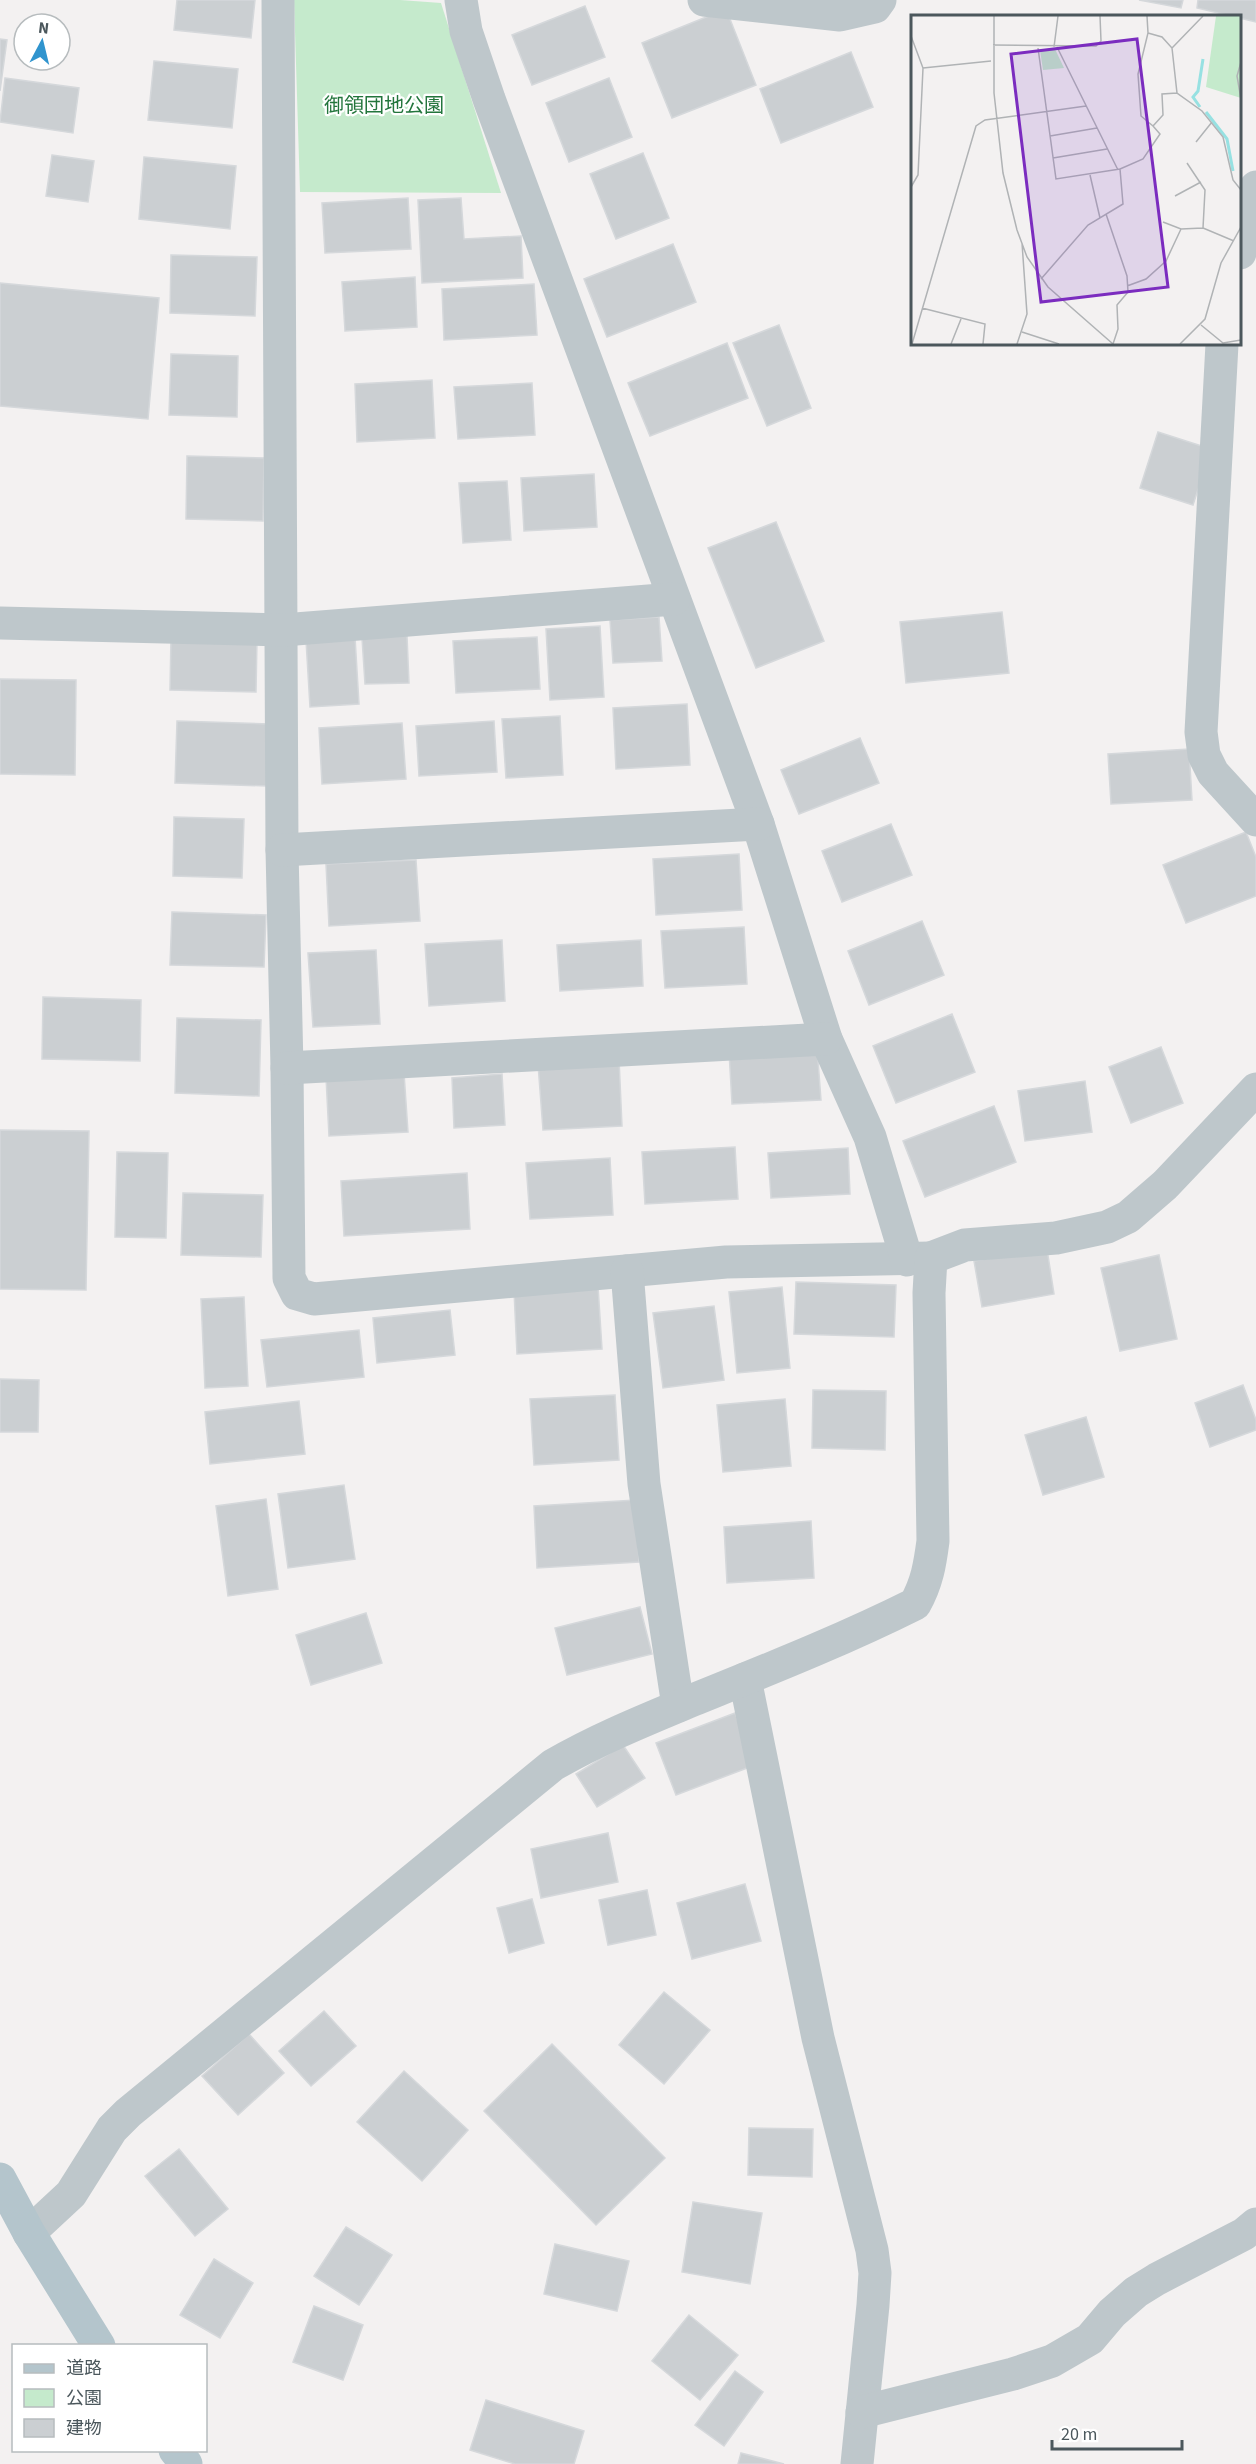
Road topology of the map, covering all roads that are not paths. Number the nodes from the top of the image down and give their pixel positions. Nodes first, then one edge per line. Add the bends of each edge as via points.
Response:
1 (278, 0) edge
2 (461, 0) edge
3 (704, 0) edge
4 (880, 0) edge
5 (1256, 187) edge
6 (1241, 245) edge
7 (1222, 345) edge
8 (674, 599) junction
9 (0, 623) edge
10 (283, 630) junction
11 (1256, 820) edge
12 (758, 824) junction
13 (282, 850) junction
14 (826, 1039) junction
15 (287, 1068) junction
16 (1256, 1089) edge
17 (919, 1259) junction
18 (627, 1271) junction
19 (745, 1679) junction
20 (678, 1706) junction
21 (0, 2179) edge
22 (1256, 2224) edge
23 (29, 2234) junction
24 (98, 2344) edge
25 (862, 2412) junction
26 (176, 2452) edge
27 (186, 2464) edge
28 (857, 2464) edge

1 - 10 street
2 - 8 street via 466,31 489,99
3 - 4 street via 840,15 875,6
5 - 6 street
7 - 11 street via 1201,732 1204,755 1213,772
8 - 10 street
8 - 12 street
9 - 10 street
10 - 13 street
12 - 13 street
12 - 14 street
13 - 15 street
14 - 15 street
14 - 17 street
15 - 18 street via 289,1278 297,1294 314,1299
16 - 17 street via 1165,1185 1128,1217 1086,1232 965,1245
17 - 18 street via 726,1262
17 - 19 street via 929,1293 933,1540 925,1587 915,1604
18 - 20 street via 644,1484
19 - 20 street
19 - 25 street via 818,2038 872,2250 875,2272
20 - 23 street via 588,1744 553,1764 393,1893 128,2112 112,2129 71,2194
21 - 23 main road
22 - 25 street via 1136,2292 1089,2339 1052,2361
23 - 24 main road
25 - 28 street
26 - 27 main road

